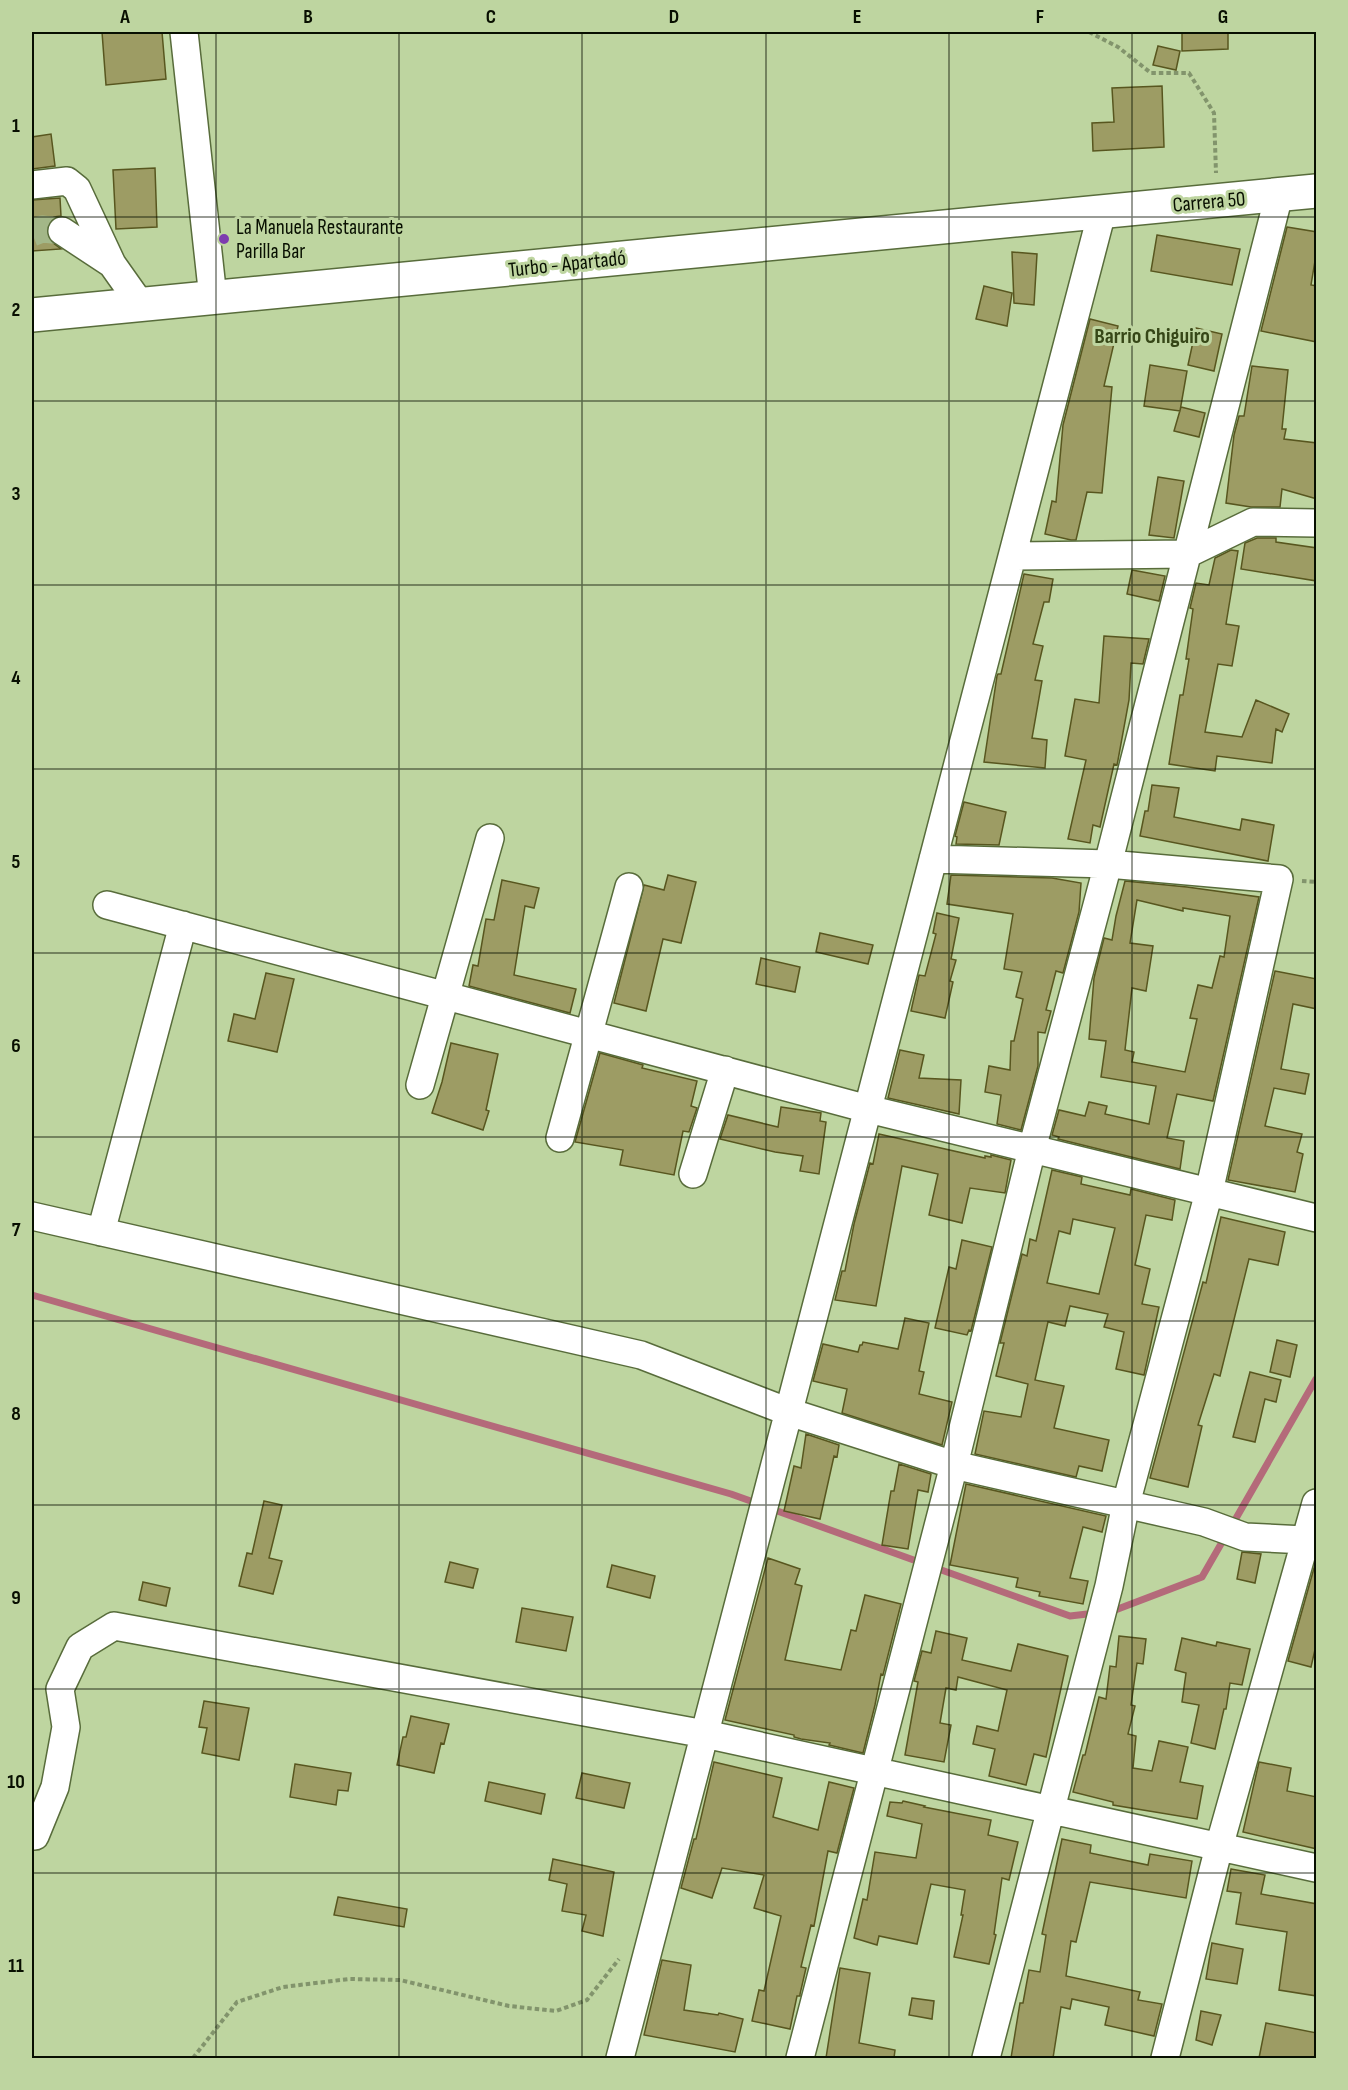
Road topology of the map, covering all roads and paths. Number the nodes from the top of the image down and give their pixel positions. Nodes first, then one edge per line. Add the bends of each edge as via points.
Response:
1 (184, 32) edge
2 (1089, 32) edge
3 (32, 185) edge
4 (1317, 191) edge
5 (1279, 195) junction
6 (1217, 201) junction
7 (1102, 212) junction
8 (62, 231) tunnel mouth
9 (112, 264) junction
10 (213, 298) junction
11 (141, 304) junction
12 (32, 315) edge
13 (1317, 523) edge
14 (1187, 554) junction
15 (1012, 556) junction
16 (490, 838) dead end
17 (933, 859) junction
18 (1108, 864) junction
19 (629, 887) dead end
20 (107, 905) dead end
21 (183, 926) junction
22 (445, 995) junction
23 (589, 1034) junction
24 (725, 1070) junction
25 (420, 1085) dead end
26 (868, 1110) junction
27 (560, 1138) dead end
28 (1032, 1149) junction
29 (693, 1174) dead end
30 (1209, 1192) junction
31 (32, 1216) edge
32 (1317, 1218) edge
33 (101, 1232) junction
34 (789, 1412) junction
35 (954, 1465) junction
36 (1317, 1503) edge
37 (1126, 1504) junction
38 (1311, 1542) edge
39 (705, 1734) junction
40 (874, 1771) junction
41 (1051, 1810) junction
42 (32, 1836) edge
43 (1219, 1847) junction
44 (1317, 1868) edge
45 (651, 1941) junction
46 (193, 2058) edge
47 (620, 2058) edge
48 (800, 2058) edge
49 (986, 2058) edge
50 (1165, 2058) edge

1 - 10 street
2 - 6 path via 1118,47 1151,74 1189,73 1214,113
3 - 9 street via 67,181 77,189
4 - 5 main road, Carrera 50
5 - 6 main road, Carrera 50
5 - 14 street
6 - 7 main road, Carrera 50
7 - 10 main road, Turbo - Apartadó
7 - 15 street
8 - 9 street
9 - 11 street
10 - 11 main road, Turbo - Apartadó
11 - 12 main road, Turbo - Apartadó
13 - 14 street via 1253,522
14 - 15 street
14 - 18 street
15 - 17 street
16 - 22 street
17 - 18 street
17 - 26 street
18 - 28 street
18 - 30 street via 1279,879
19 - 23 street
20 - 21 street
21 - 22 street
21 - 33 street
22 - 23 street
22 - 25 street
23 - 24 street
23 - 27 street
24 - 26 street
24 - 29 street
26 - 28 street
26 - 34 street
28 - 30 street
28 - 35 street
30 - 32 street
30 - 37 street
31 - 33 street
33 - 34 street via 641,1355
34 - 35 street
34 - 39 street
35 - 37 street
35 - 40 street
36 - 38 street
37 - 38 street via 1204,1522 1245,1537
37 - 41 street via 1109,1586
38 - 43 street
39 - 40 street
39 - 42 street via 114,1626 80,1647 60,1689 66,1727 55,1787
39 - 45 street
40 - 41 street
40 - 48 street
41 - 43 street
41 - 49 street
43 - 44 street
43 - 50 street
45 - 46 path via 620,1958 587,2000 556,2011 508,2006 400,1980 349,1978 283,1986 237,2002
45 - 47 street

